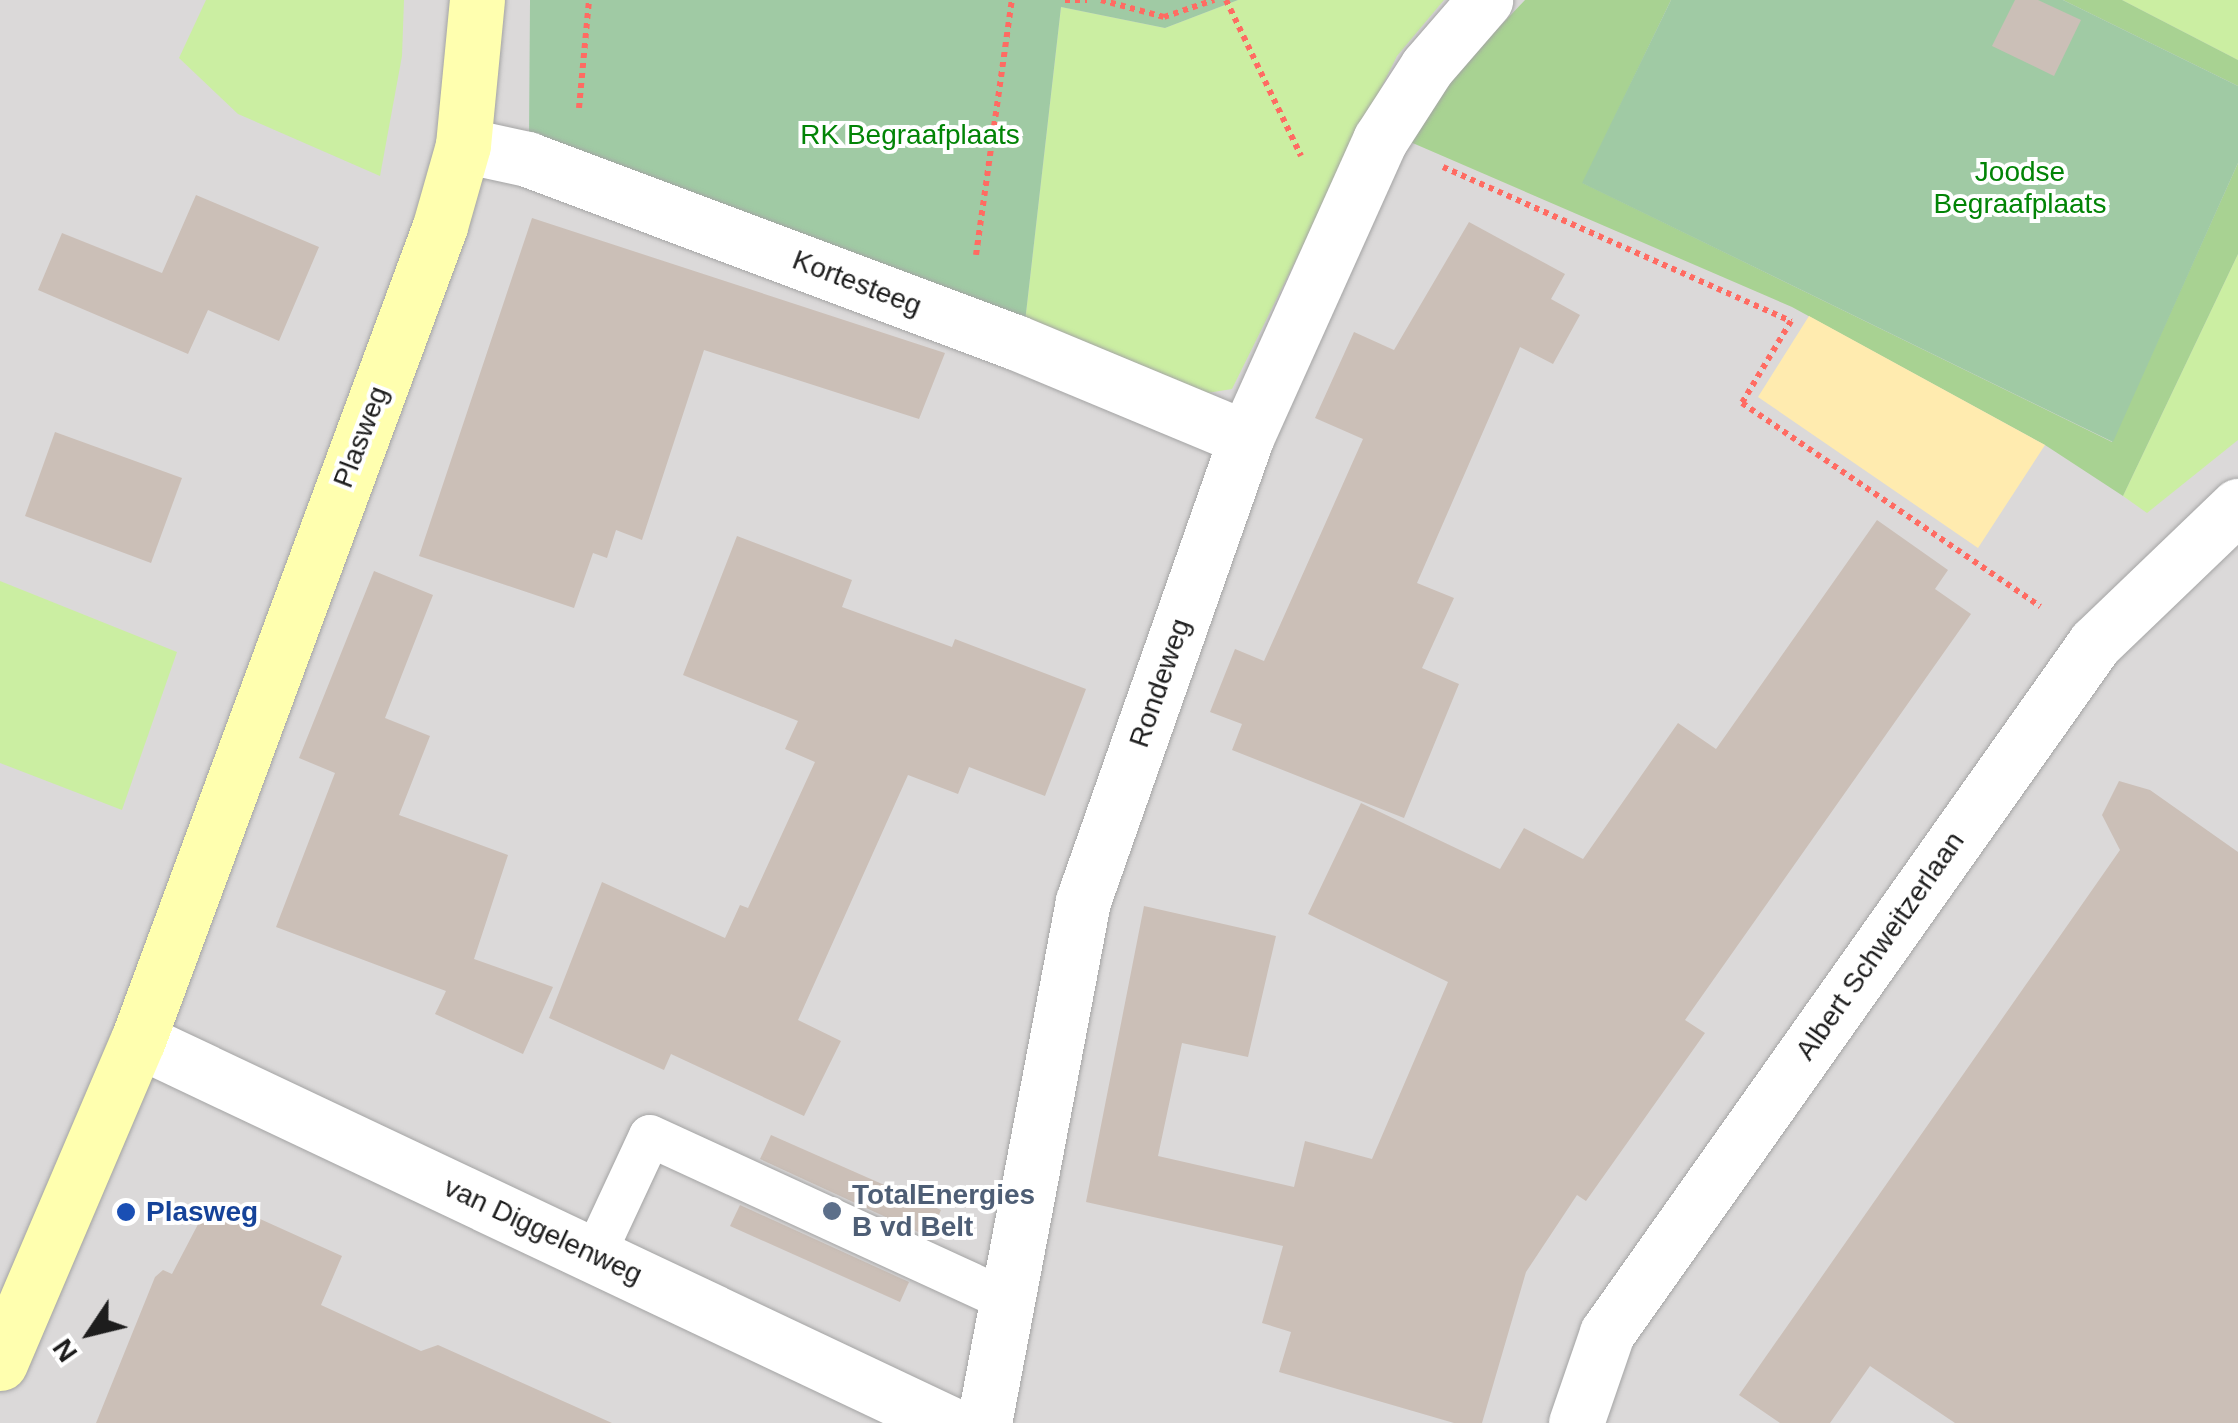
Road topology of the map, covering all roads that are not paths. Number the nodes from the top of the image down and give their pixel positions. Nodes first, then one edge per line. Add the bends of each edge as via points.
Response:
1 (477, 0) edge
2 (1485, 0) edge
3 (463, 145) junction
4 (1246, 438) junction
5 (2238, 506) edge
6 (138, 1040) junction
7 (594, 1256) junction
8 (1008, 1300) junction
9 (0, 1363) edge
10 (948, 1423) edge
11 (984, 1423) edge
12 (1576, 1423) edge

1 - 3 street, Plasweg
2 - 4 street, Rondeweg via 1428,67 1380,140
3 - 4 street, Kortesteeg via 563,172 1015,342
3 - 6 street, Plasweg via 440,226
4 - 8 street, Rondeweg via 1084,901
5 - 12 street, Albert Schweitzerlaan via 2095,644 1606,1333
6 - 7 street, van Diggelenweg
6 - 9 street, Plasweg
7 - 8 lane via 650,1136
7 - 10 street, van Diggelenweg
8 - 11 street, Rondeweg

